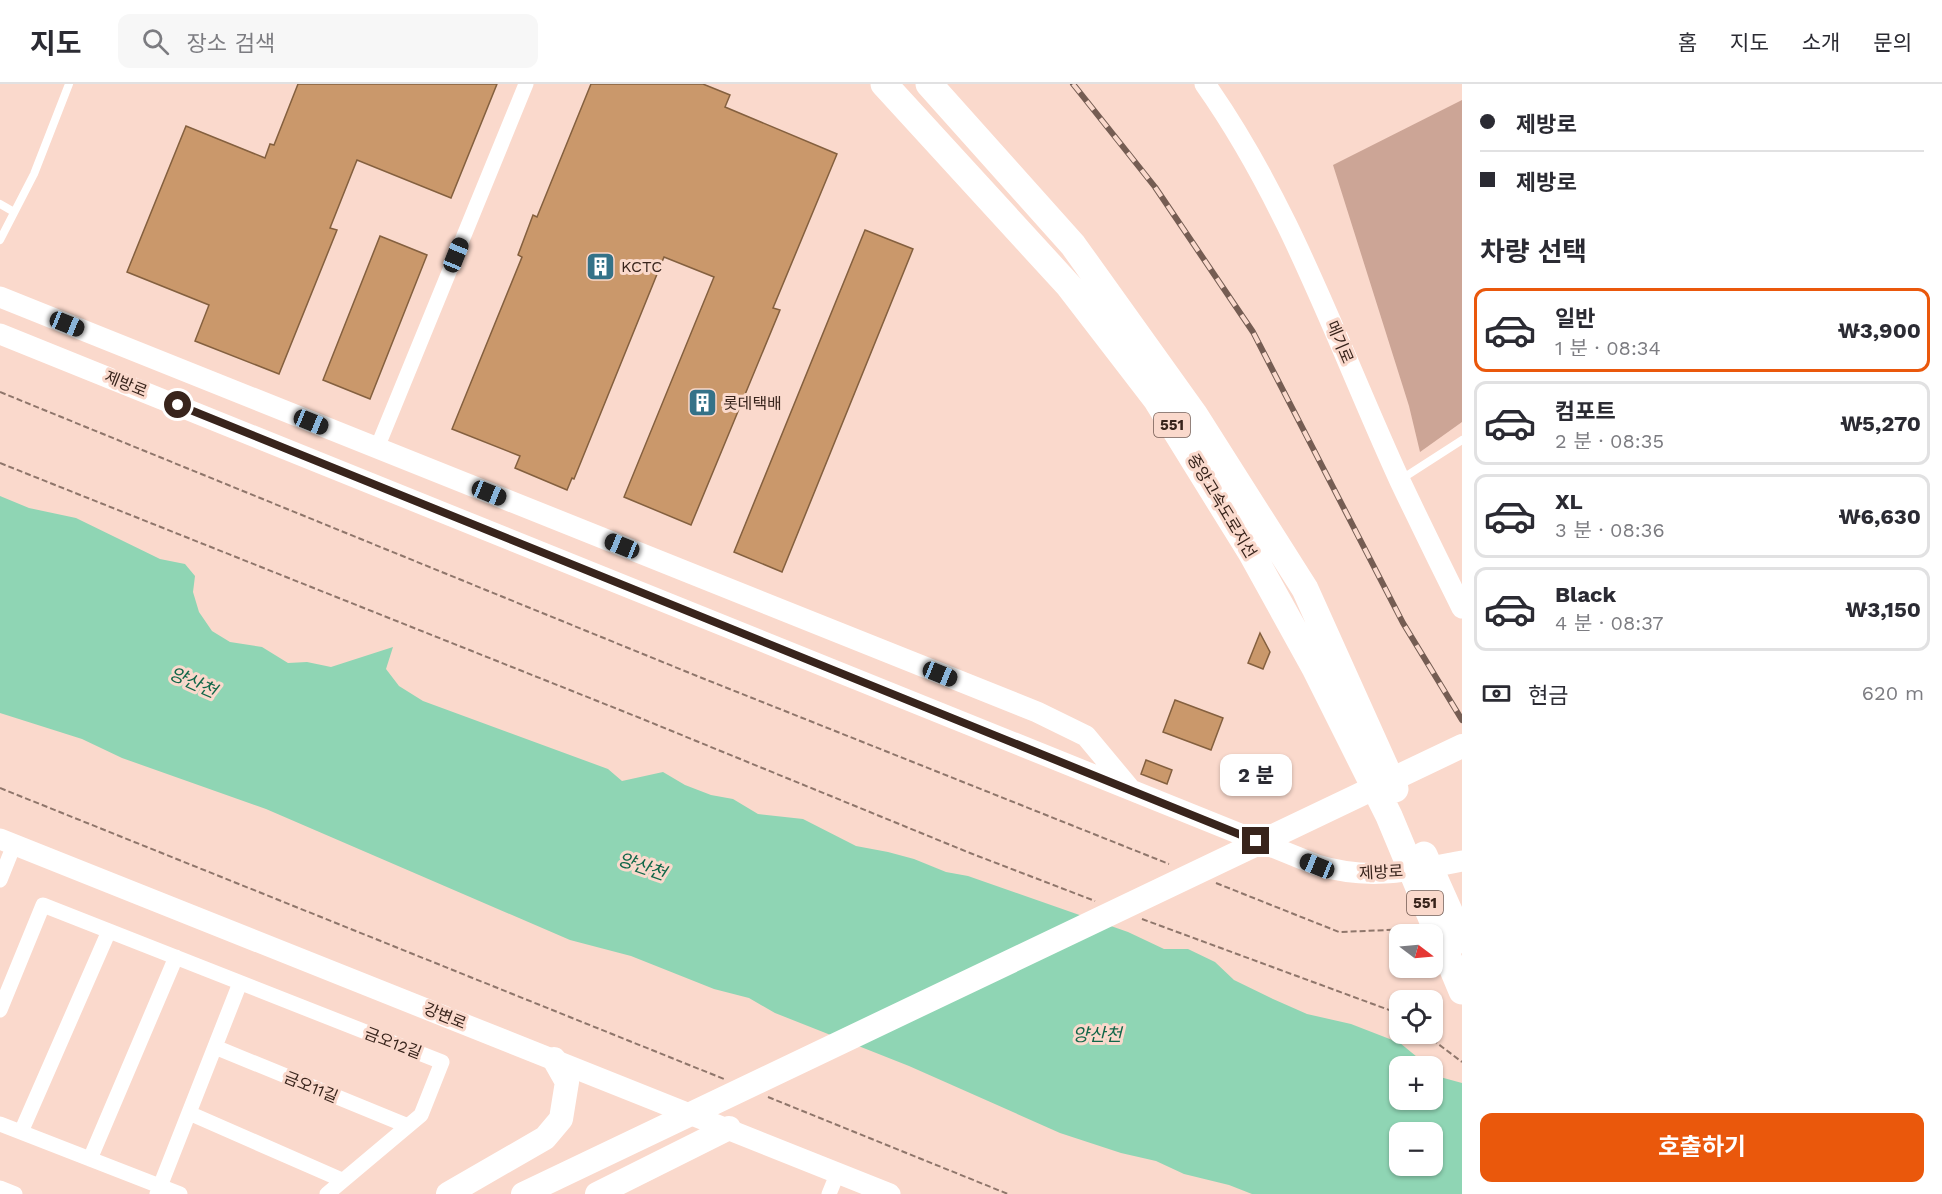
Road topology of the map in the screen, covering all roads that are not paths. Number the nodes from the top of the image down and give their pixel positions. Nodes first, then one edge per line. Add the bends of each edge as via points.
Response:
1 (69, 84) edge
2 (526, 84) edge
3 (884, 84) edge
4 (929, 84) edge
5 (1205, 84) edge
6 (0, 204) edge
7 (14, 212) junction
8 (0, 240) edge
9 (0, 297) edge
10 (0, 334) edge
11 (1462, 441) edge
12 (377, 448) junction
13 (1400, 480) junction
14 (1462, 608) edge
15 (1462, 746) edge
16 (1133, 793) junction
17 (1398, 814) junction
18 (7, 842) edge
19 (1462, 861) edge
20 (0, 880) edge
21 (109, 931) junction
22 (1462, 940) edge
23 (176, 957) junction
24 (240, 983) junction
25 (1462, 991) edge
26 (0, 1010) edge
27 (215, 1047) junction
28 (554, 1059) junction
29 (189, 1113) junction
30 (0, 1124) edge
31 (408, 1126) junction
32 (729, 1128) junction
33 (21, 1132) junction
34 (90, 1159) junction
35 (838, 1172) junction
36 (342, 1180) junction
37 (0, 1188) edge
38 (159, 1190) edge
39 (15, 1194) edge
40 (180, 1194) edge
41 (327, 1194) edge
42 (448, 1194) edge
43 (524, 1194) edge
44 (597, 1194) edge
45 (829, 1194) edge
46 (890, 1194) edge

1 - 7 lane via 34,174
2 - 12 street
3 - 17 highway, 중앙고속도로지선 / 551 via 1069,286 1156,399 1252,554
4 - 17 highway, 중앙고속도로지선 / 551 via 1073,245 1194,414 1305,589
5 - 13 street, 메기로 via 1263,174
6 - 7 lane
7 - 8 lane
9 - 12 street
10 - 16 street, 제방로
11 - 13 lane
12 - 16 street via 1037,712 1086,736
13 - 14 street, 메기로
15 - 43 main road
16 - 19 street, 제방로 via 1317,866 1344,873 1395,874
17 - 22 highway, 중앙고속도로지선 / 551
17 - 25 highway, 중앙고속도로지선 / 551
18 - 20 street
18 - 28 street, 강변로
21 - 23 street, 금오12길
21 - 26 street, 금오12길 via 42,905
21 - 33 street
23 - 24 street, 금오12길
23 - 34 street
24 - 27 street
24 - 31 street, 금오12길 via 442,1062 421,1115
27 - 29 street
27 - 31 street, 금오11길
28 - 32 street, 강변로
28 - 42 main road via 567,1082 561,1119 545,1138
29 - 36 street
29 - 38 street
30 - 33 street
31 - 36 street, 금오12길
32 - 35 street, 강변로
32 - 44 main road
33 - 34 street
34 - 38 street
35 - 45 street
35 - 46 street, 강변로
36 - 41 street, 금오12길
37 - 39 street
38 - 40 street

